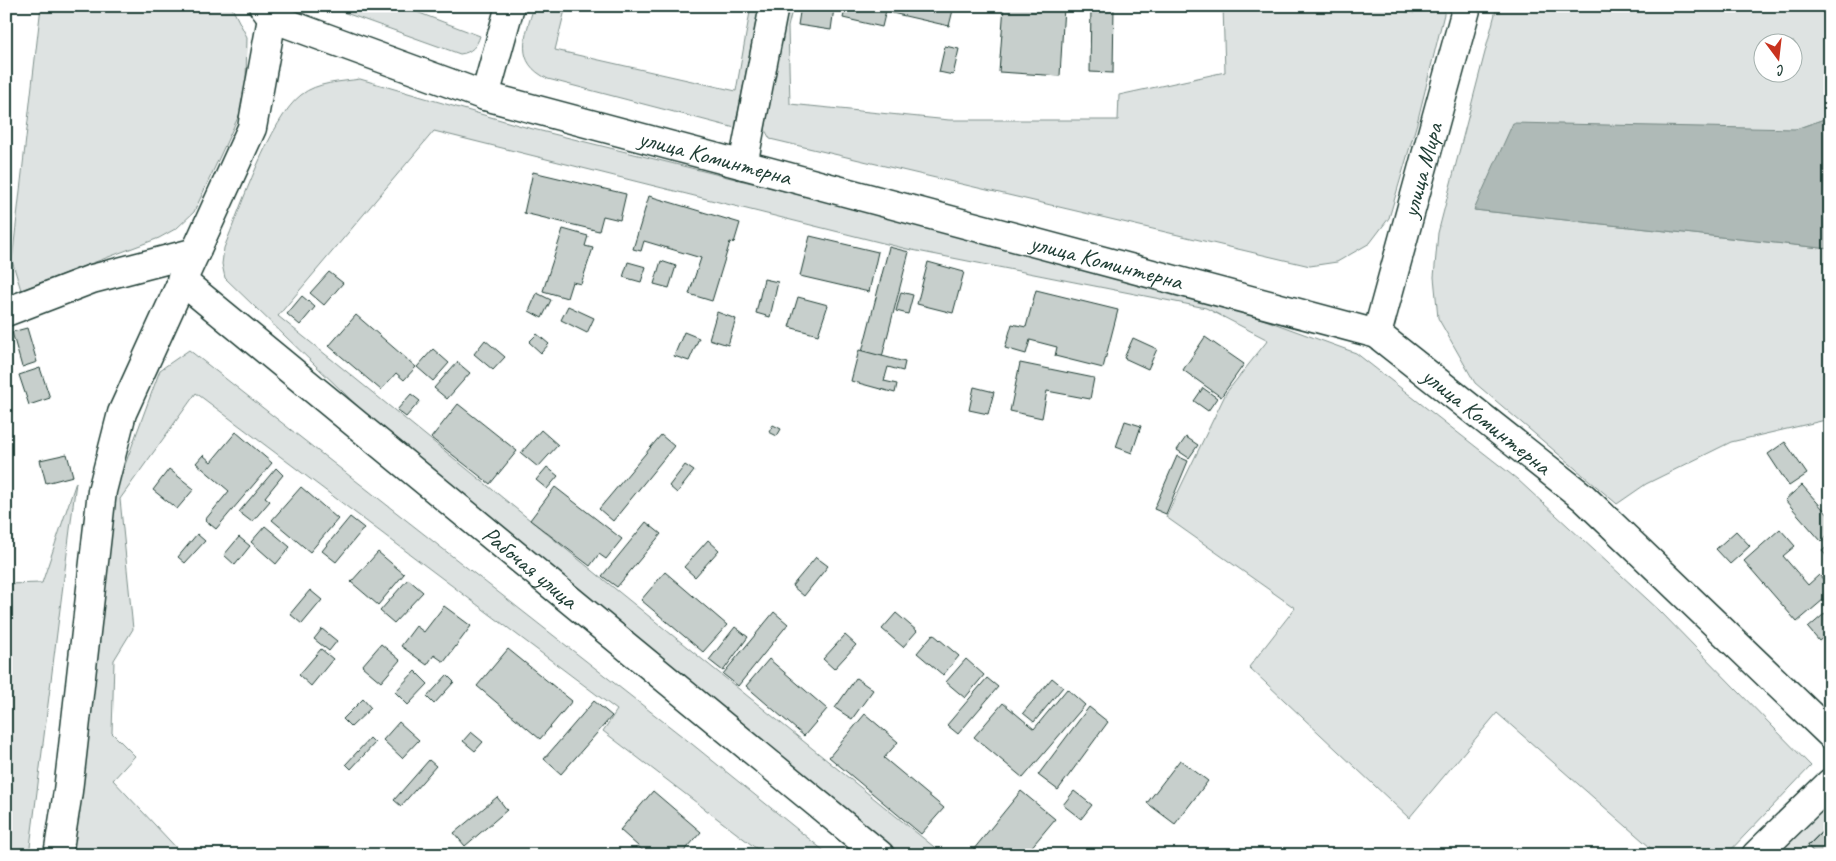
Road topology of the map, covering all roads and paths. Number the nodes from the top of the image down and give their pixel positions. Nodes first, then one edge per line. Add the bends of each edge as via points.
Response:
1 (510, 6) edge
2 (774, 6) edge
3 (1468, 6) edge
4 (267, 12) edge
5 (485, 96) junction
6 (743, 165) junction
7 (196, 252) junction
8 (181, 280) junction
9 (6, 312) edge
10 (1377, 334) junction
11 (1830, 734) edge
12 (1830, 783) edge
13 (58, 855) edge
14 (880, 855) edge
15 (1756, 855) edge

1 - 5 street
2 - 6 street
3 - 10 street, улица Мира
4 - 5 street, улица Коминтерна
4 - 7 street via 252,128
5 - 6 street, улица Коминтерна
6 - 10 street, улица Коминтерна
7 - 8 street
7 - 9 street via 92,279
8 - 13 street via 122,413 102,491
8 - 14 street, Рабочая улица
10 - 11 street, улица Коминтерна via 1584,498
12 - 15 street

